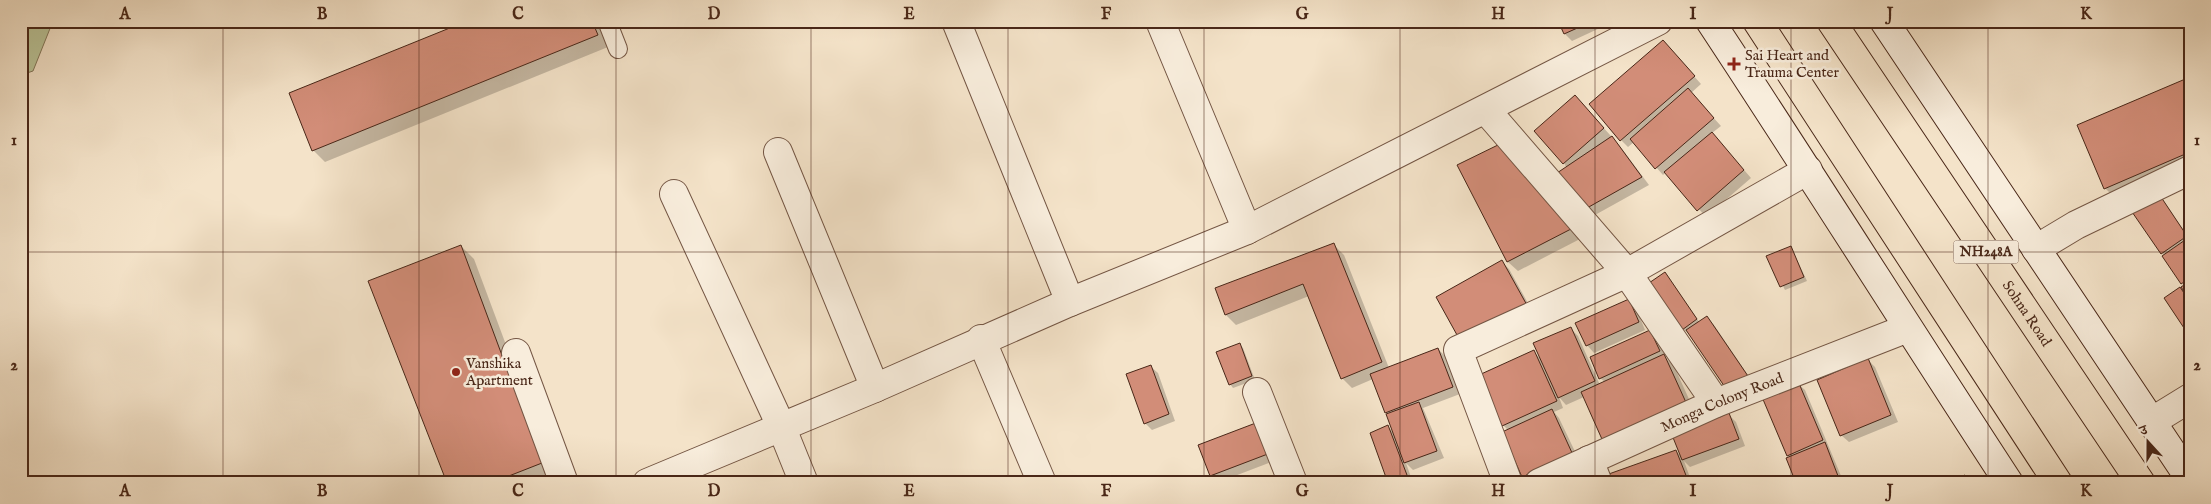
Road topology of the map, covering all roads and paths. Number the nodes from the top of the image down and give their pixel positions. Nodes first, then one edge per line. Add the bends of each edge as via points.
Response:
1 (607, 21) edge
2 (956, 21) edge
3 (1160, 21) edge
4 (1658, 21) edge
5 (1710, 21) edge
6 (1757, 21) edge
7 (1831, 21) edge
8 (1884, 21) edge
9 (618, 49) dead end
10 (1486, 110) junction
11 (778, 152) dead end
12 (1808, 170) junction
13 (2190, 170) edge
14 (674, 194) dead end
15 (1247, 230) junction
16 (2036, 249) junction
17 (1627, 273) junction
18 (1070, 302) junction
19 (1908, 328) junction
20 (981, 339) junction
21 (516, 353) dead end
22 (875, 388) junction
23 (1257, 392) dead end
24 (2190, 398) edge
25 (1716, 403) junction
26 (2151, 422) junction
27 (781, 426) junction
28 (1594, 471) edge
29 (2190, 479) edge
30 (564, 483) edge
31 (647, 483) edge
32 (804, 483) edge
33 (1042, 483) edge
34 (1293, 483) edge
35 (1508, 483) edge
36 (1539, 483) edge
37 (2010, 483) edge
38 (2058, 483) edge
39 (2140, 483) edge

1 - 9 lane
2 - 18 street
3 - 15 street
4 - 10 street
5 - 12 street
6 - 38 highway
7 - 39 highway, Sohna Road / NH248A
8 - 16 street
10 - 15 street
10 - 17 street
11 - 22 street
12 - 17 street
12 - 19 street
13 - 16 street via 2076,225
14 - 27 street
15 - 18 street
16 - 26 street
17 - 25 street
17 - 35 street via 1458,350
18 - 20 street
19 - 25 street, Monga Colony Road
19 - 37 street
20 - 22 street
20 - 33 street
21 - 30 street
22 - 27 street
23 - 34 street
24 - 26 street
25 - 28 street, Monga Colony Road
26 - 29 street
27 - 31 street
27 - 32 street
28 - 36 street, Monga Colony Road

